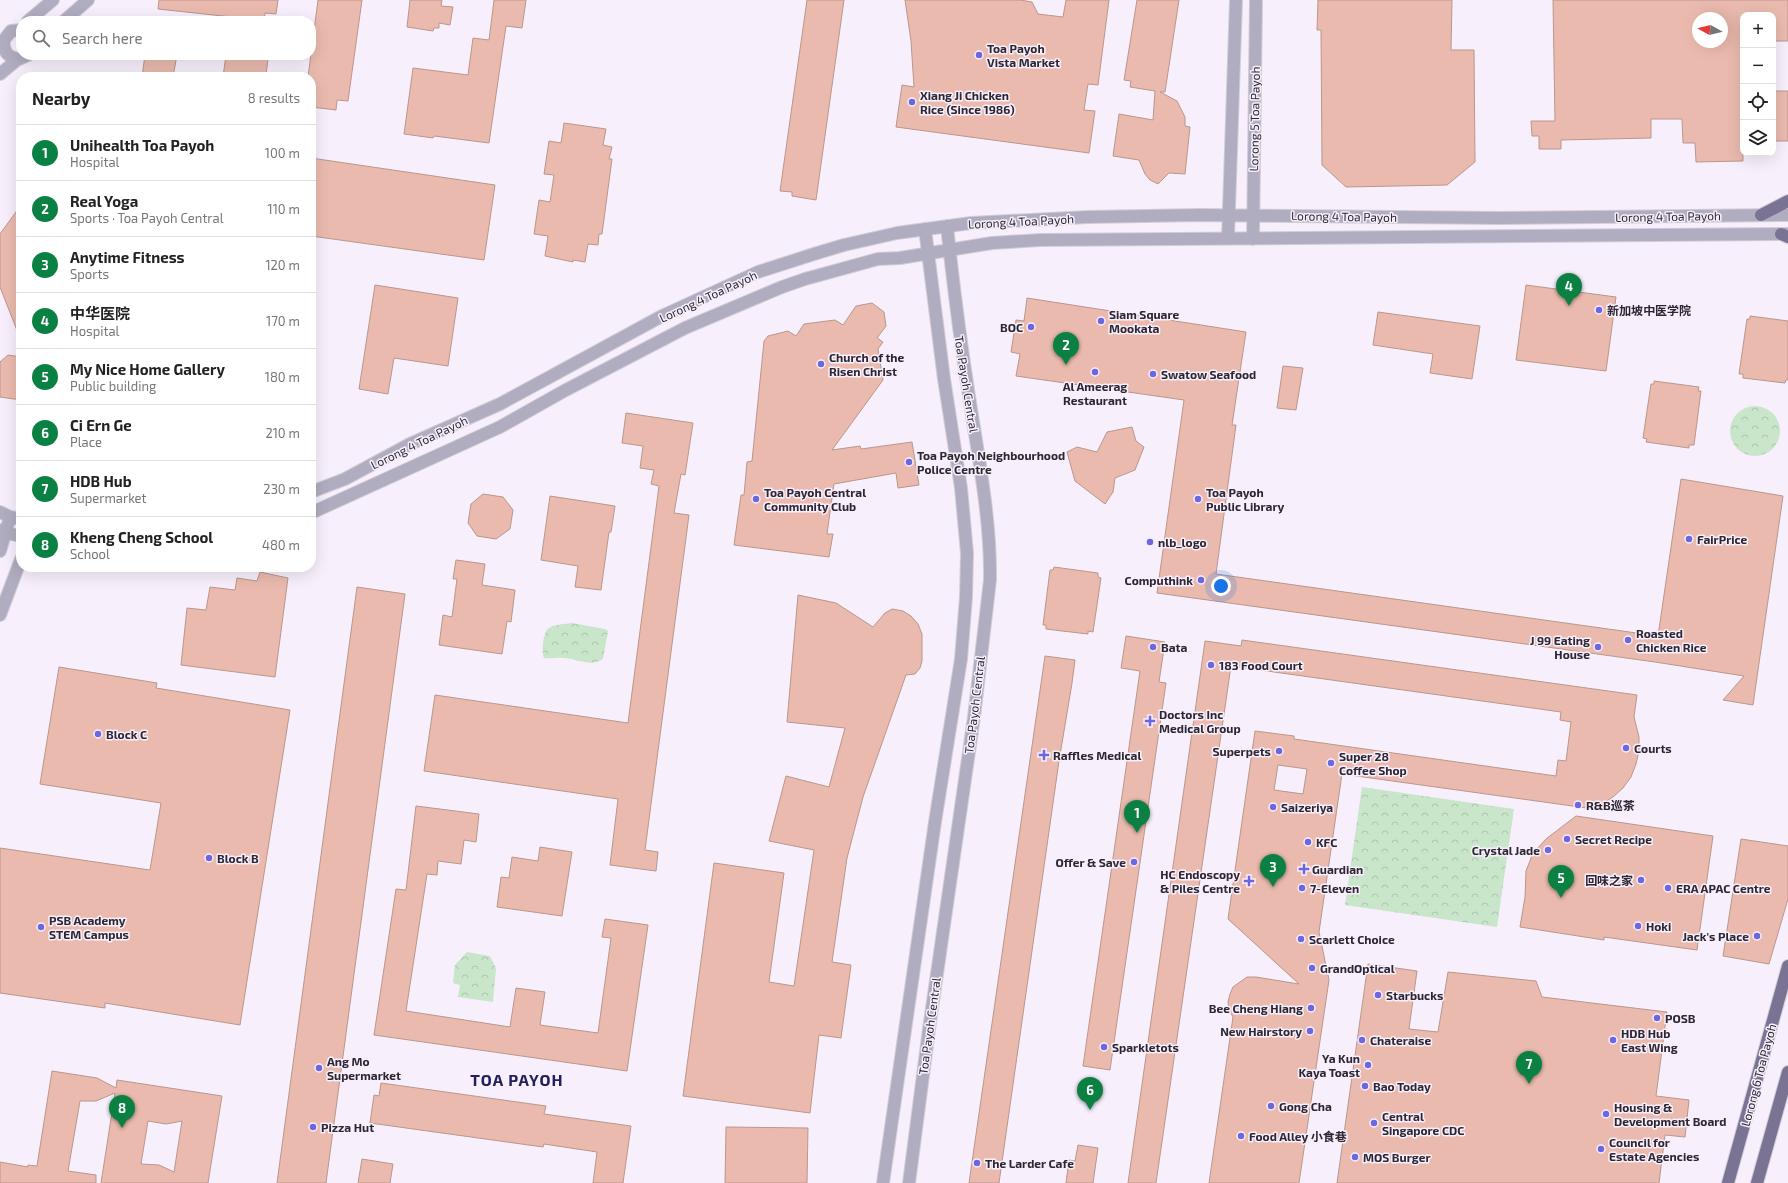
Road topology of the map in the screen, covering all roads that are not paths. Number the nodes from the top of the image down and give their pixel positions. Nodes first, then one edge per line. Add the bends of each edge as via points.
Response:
1 (53, 0) edge
2 (88, 0) edge
3 (1236, 0) edge
4 (1256, 0) edge
5 (34, 16) edge
6 (70, 16) edge
7 (16, 30) edge
8 (2, 44) edge
9 (16, 56) edge
10 (19, 60) edge
11 (0, 74) edge
12 (1788, 201) edge
13 (1229, 215) junction
14 (1254, 215) junction
15 (1761, 215) junction
16 (1788, 215) edge
17 (947, 226) junction
18 (925, 229) junction
19 (1786, 235) edge
20 (1228, 238) junction
21 (1253, 239) junction
22 (949, 250) junction
23 (928, 254) junction
24 (316, 490) edge
25 (316, 511) edge
26 (10, 516) edge
27 (3, 531) edge
28 (16, 535) edge
29 (0, 551) edge
30 (16, 572) edge
31 (0, 615) edge
32 (1788, 966) edge
33 (1788, 1072) edge
34 (883, 1183) edge
35 (909, 1183) edge
36 (1728, 1183) edge
37 (1756, 1183) edge

1 - 5 street
2 - 6 street
3 - 13 street, Lorong 5 Toa Payoh
4 - 14 street, Lorong 5 Toa Payoh
7 - 8 street via 9,33
8 - 9 street via 7,54
10 - 11 street
12 - 15 main road
13 - 14 street, Lorong 4 Toa Payoh
13 - 17 street, Lorong 4 Toa Payoh via 1080,218
13 - 20 street, Lorong 5 Toa Payoh
14 - 15 street, Lorong 4 Toa Payoh via 1499,218
14 - 21 street, Lorong 5 Toa Payoh
15 - 16 street, Lorong 4 Toa Payoh
17 - 18 street, Lorong 4 Toa Payoh
17 - 22 street, Toa Payoh Central
18 - 23 street, Toa Payoh Central
18 - 24 street, Lorong 4 Toa Payoh via 844,244 758,272 662,316 500,404 410,444 345,479
19 - 21 street, Lorong 4 Toa Payoh
20 - 21 street, Lorong 4 Toa Payoh
20 - 22 street, Lorong 4 Toa Payoh via 1040,240
22 - 23 street, Lorong 4 Toa Payoh
22 - 35 street, Toa Payoh Central via 959,336 984,498 990,580 974,717
23 - 25 street, Lorong 4 Toa Payoh via 878,259 805,279 717,314 564,391 500,427
23 - 34 street, Toa Payoh Central via 961,488 967,553 966,597 961,659 934,822
26 - 27 street
27 - 28 street
27 - 29 street
30 - 31 street
32 - 36 main road, Lorong 6 Toa Payoh
33 - 37 main road

